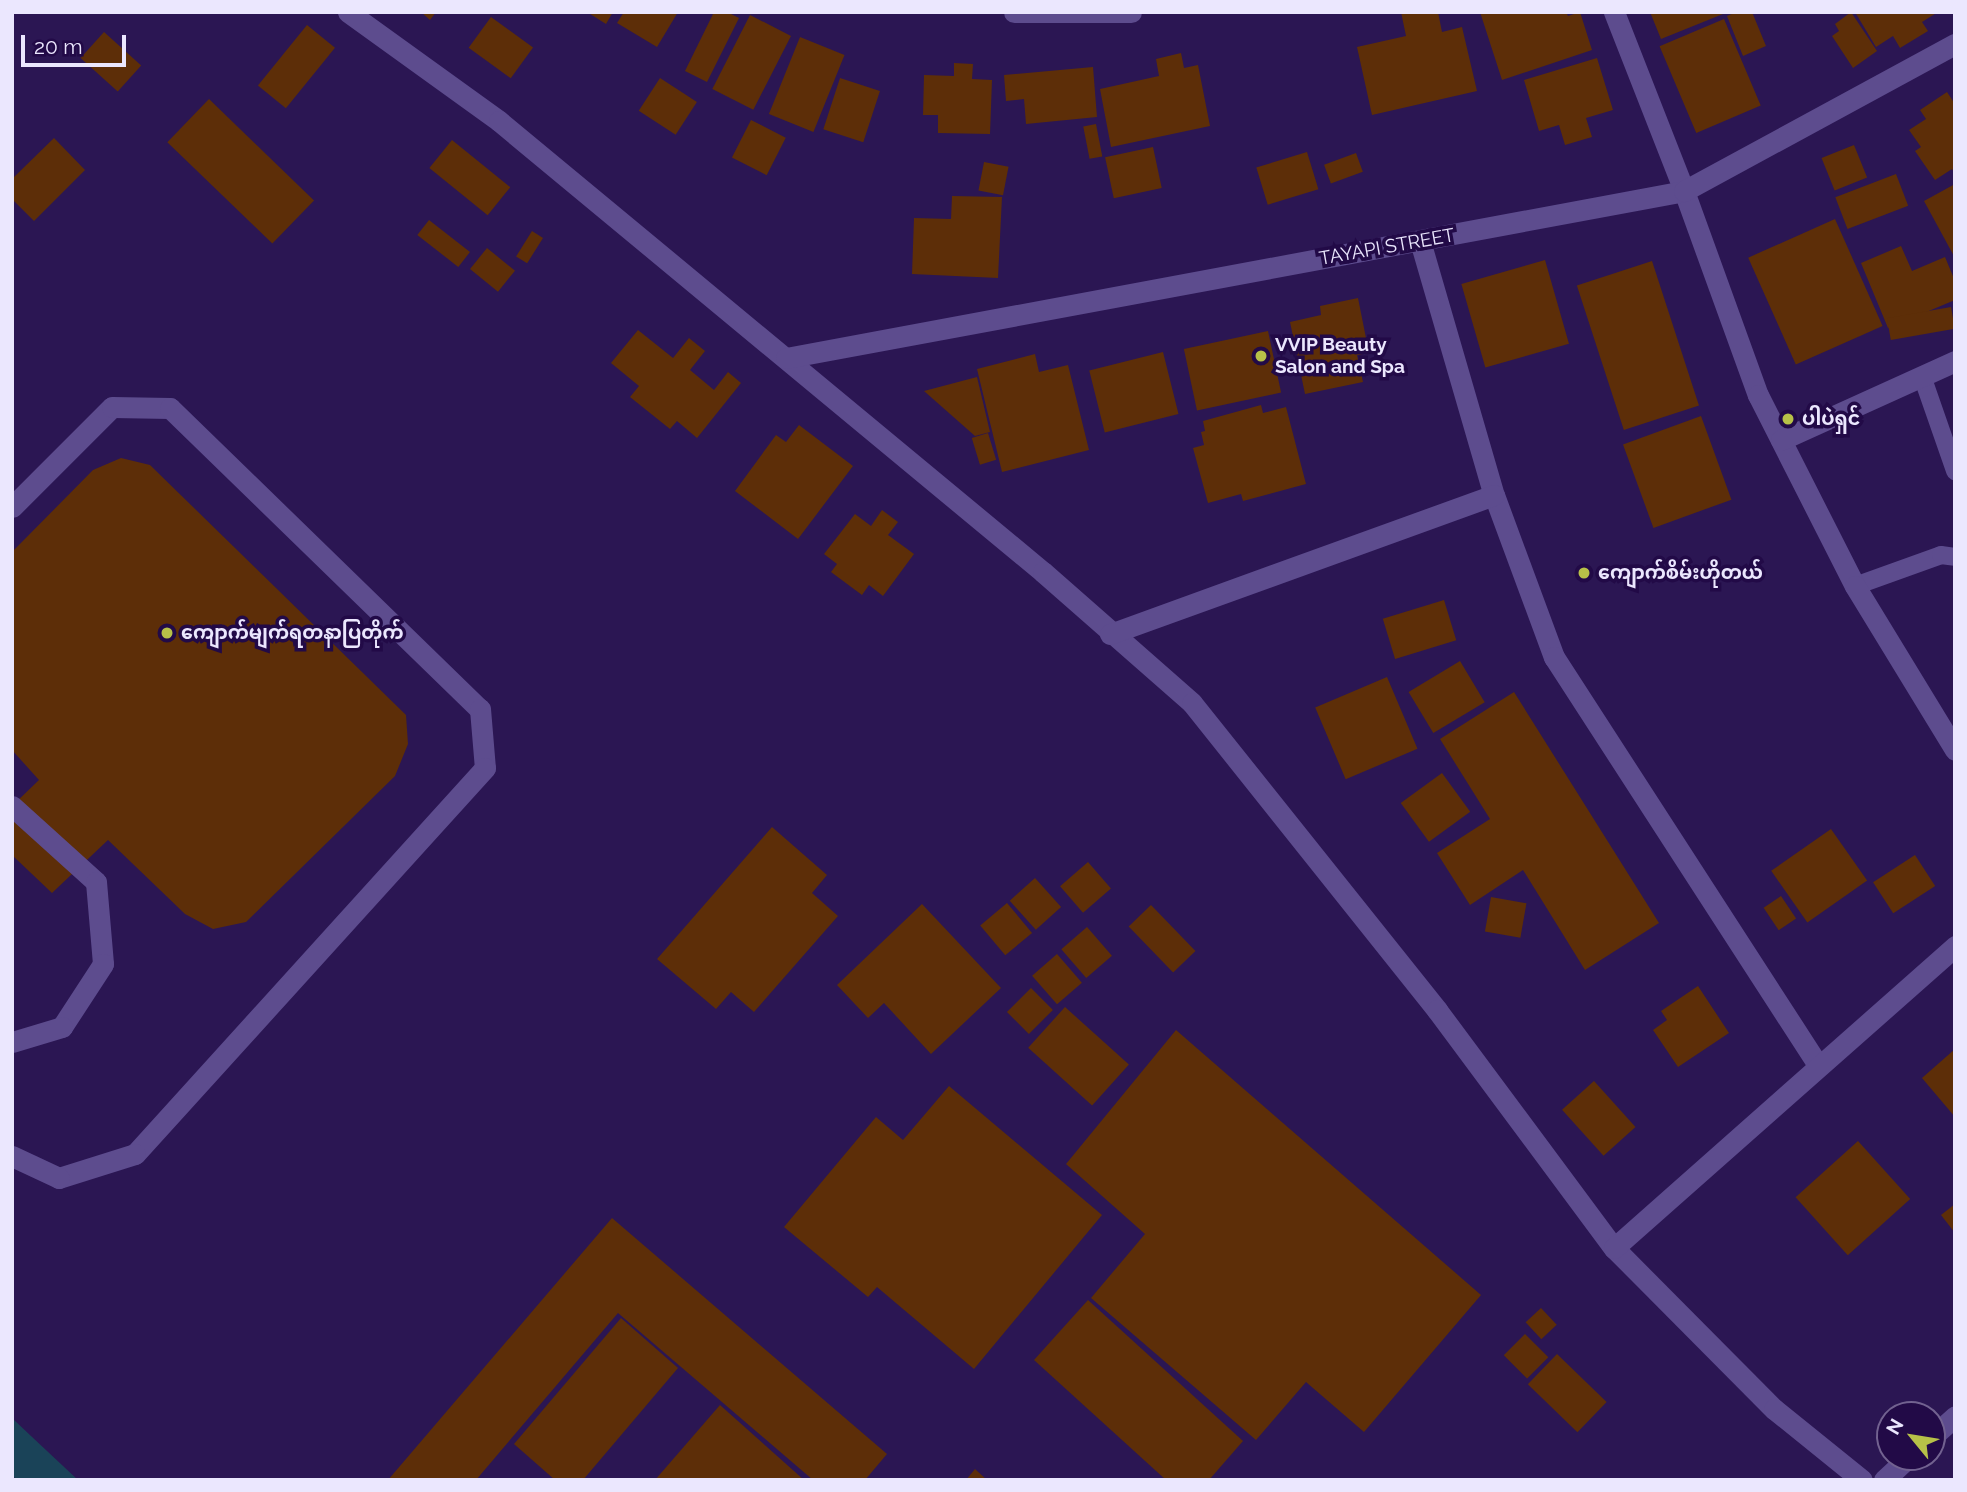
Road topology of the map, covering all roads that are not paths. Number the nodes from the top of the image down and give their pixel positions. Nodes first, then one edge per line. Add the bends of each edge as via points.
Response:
1 (348, 12) edge
2 (1014, 12) edge
3 (1131, 12) edge
4 (1614, 12) edge
5 (1955, 44) edge
6 (1684, 191) junction
7 (1420, 241) junction
8 (786, 358) junction
9 (1955, 361) edge
10 (1922, 376) junction
11 (1781, 440) junction
12 (1955, 471) edge
13 (1494, 495) junction
14 (12, 507) edge
15 (1955, 557) edge
16 (1855, 586) junction
17 (1110, 634) junction
18 (1955, 750) edge
19 (12, 806) edge
20 (1955, 946) edge
21 (12, 1042) edge
22 (1819, 1066) junction
23 (12, 1156) edge
24 (1614, 1248) junction
25 (1862, 1480) edge

1 - 8 street via 499,121
2 - 3 street
4 - 6 street
5 - 6 street, TAYAPI STREET
6 - 7 street, TAYAPI STREET
6 - 11 street via 1758,396
7 - 8 street, TAYAPI STREET
7 - 13 street
8 - 17 street via 1043,572
9 - 10 street
10 - 11 street
10 - 12 lane
11 - 16 street
13 - 17 street
13 - 22 street via 1554,657
14 - 23 street via 112,407 170,408 480,709 485,768 135,1154 59,1178
15 - 16 lane via 1941,555
16 - 18 street
17 - 24 street via 1192,703 1437,1010
19 - 21 street via 96,882 103,964 62,1027
20 - 22 street
22 - 24 street
24 - 25 street via 1774,1409

